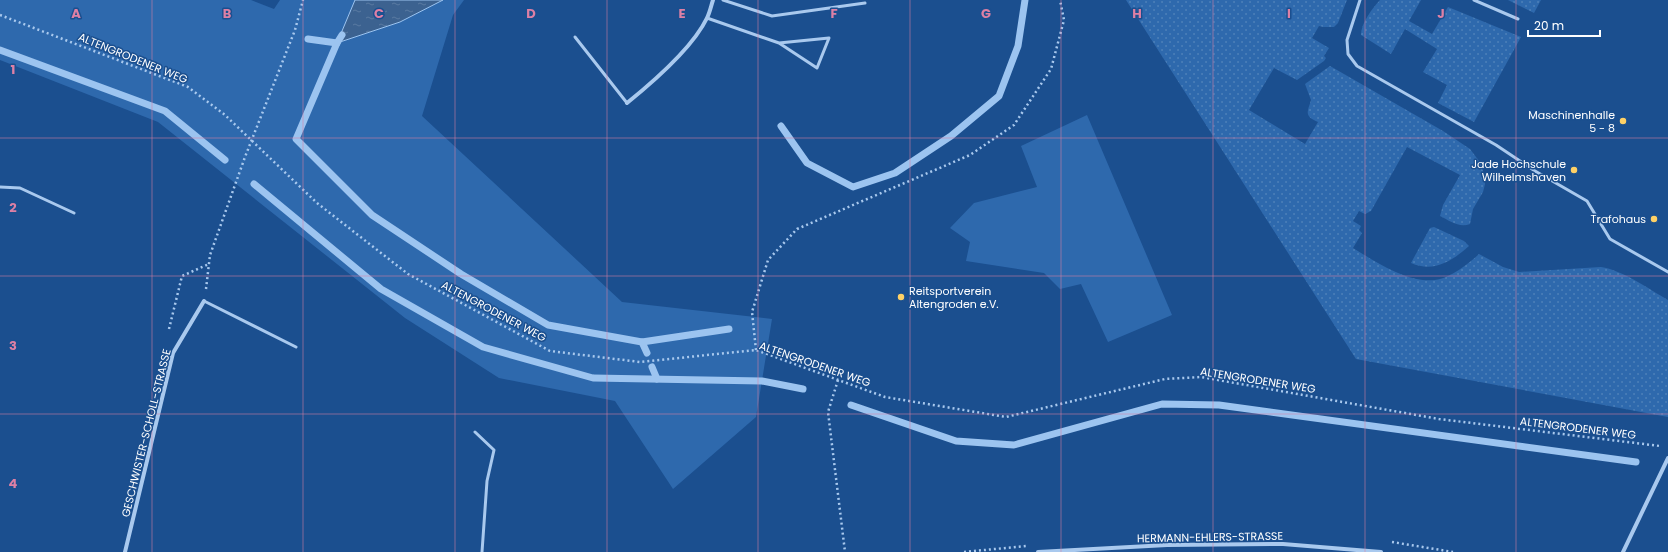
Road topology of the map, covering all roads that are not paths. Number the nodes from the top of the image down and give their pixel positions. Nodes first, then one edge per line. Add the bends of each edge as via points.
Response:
1 (713, 0) edge
2 (723, 0) edge
3 (1360, 0) edge
4 (1474, 0) edge
5 (865, 3) dead end
6 (707, 18) junction
7 (1518, 19) dead end
8 (575, 37) dead end
9 (779, 43) junction
10 (627, 103) joint
11 (0, 187) edge
12 (74, 213) dead end
13 (1668, 272) edge
14 (204, 301) joint
15 (296, 347) dead end
16 (475, 432) dead end
17 (1668, 458) edge
18 (125, 552) edge
19 (482, 552) edge
20 (1038, 552) edge
21 (1381, 552) edge
22 (1623, 552) edge

1 - 6 street
2 - 5 lane via 772,16
3 - 13 lane via 1347,40 1348,54 1358,66 1496,145 1587,201 1610,239
4 - 7 lane
6 - 9 lane
6 - 10 street via 693,40 658,77
8 - 10 lane
9 - 9 lane via 817,68 829,38 786,42
11 - 12 lane via 20,188
14 - 15 lane
14 - 18 street, GESCHWISTER-SCHOLL-STRASSE via 173,353
16 - 19 lane via 494,450 487,481
17 - 22 street
20 - 21 street, HERMANN-EHLERS-STRASSE via 1167,545 1283,544

